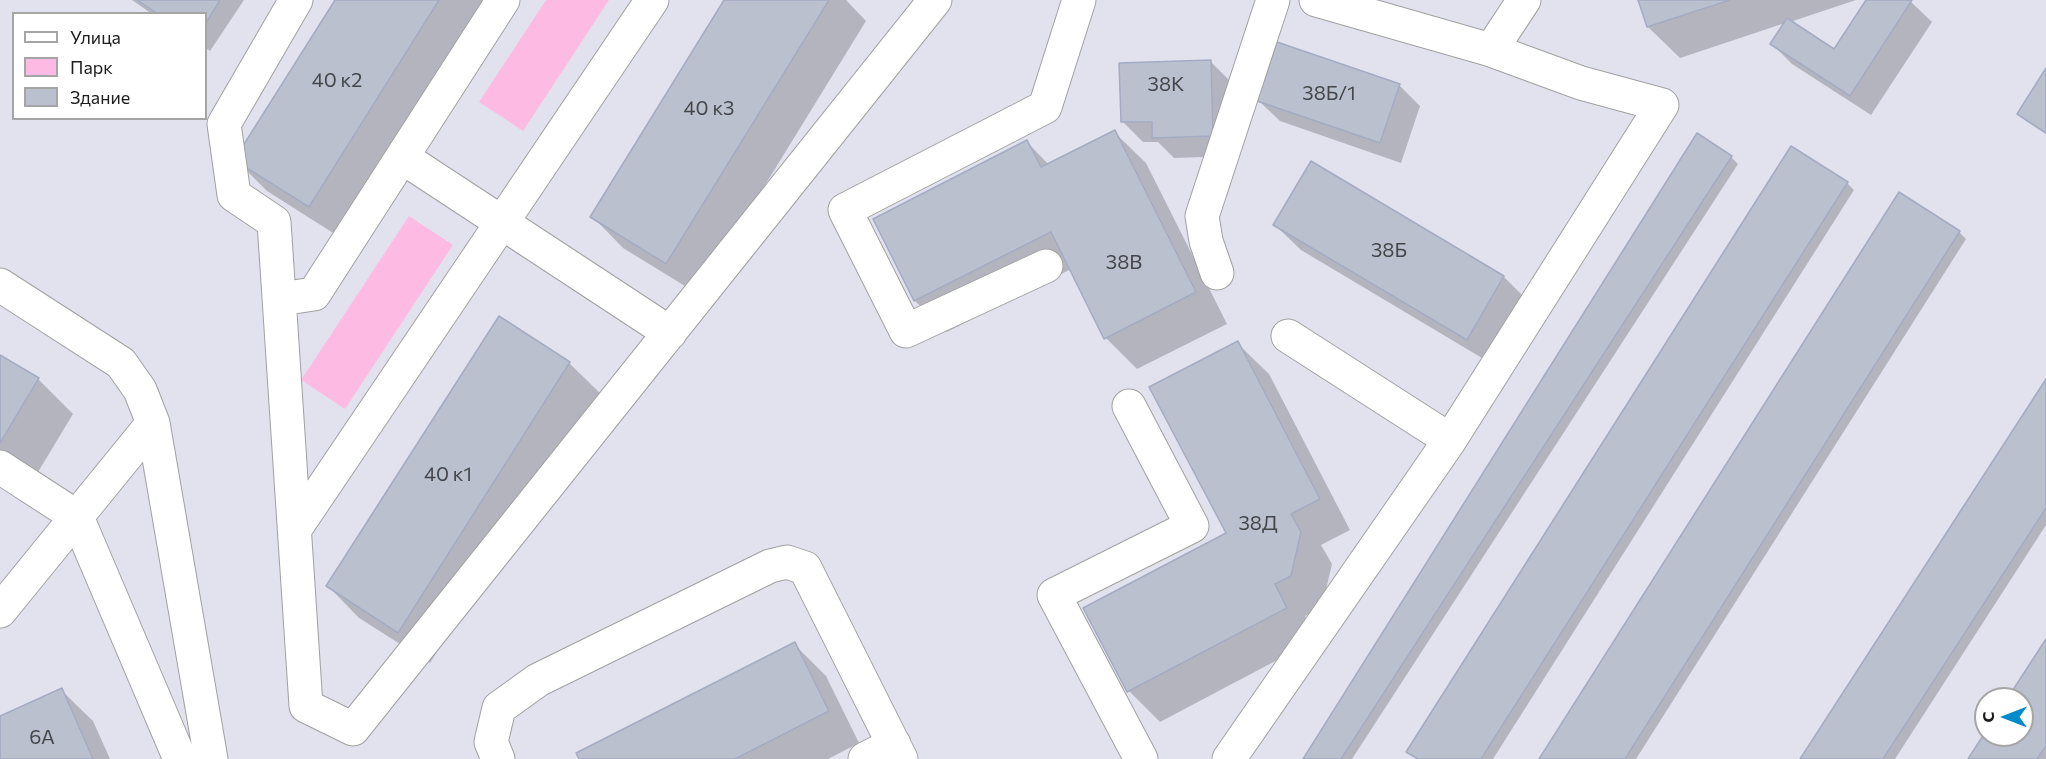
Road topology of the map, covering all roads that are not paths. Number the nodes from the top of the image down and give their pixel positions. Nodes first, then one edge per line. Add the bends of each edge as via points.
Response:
1 (296, 0) edge
2 (503, 0) edge
3 (652, 0) edge
4 (935, 0) edge
5 (1078, 0) edge
6 (1273, 0) edge
7 (1316, 0) edge
8 (1524, 0) edge
9 (1491, 50) junction
10 (402, 157) junction
11 (502, 223) junction
12 (1046, 266) dead end
13 (1217, 273) dead end
14 (0, 285) edge
15 (280, 299) junction
16 (670, 333) junction
17 (1288, 336) dead end
18 (1129, 406) dead end
19 (153, 423) junction
20 (1450, 440) junction
21 (0, 467) edge
22 (77, 516) junction
23 (294, 529) junction
24 (0, 611) edge
25 (898, 752) edge
26 (180, 759) edge
27 (211, 759) edge
28 (498, 759) edge
29 (865, 759) edge
30 (1142, 759) edge
31 (1229, 759) edge

1 - 15 street via 224,124 234,195 274,222
2 - 10 street
3 - 11 street
4 - 16 street
5 - 12 street via 1045,106 845,210 906,331
6 - 13 street via 1202,216
7 - 9 street
8 - 9 street
9 - 20 street via 1581,83 1662,105
10 - 11 street
10 - 15 street via 314,294
11 - 16 street
11 - 23 street
14 - 19 street via 122,363 140,390
15 - 23 street
16 - 23 street via 352,729 306,706
17 - 20 street
18 - 30 street via 1192,526 1054,595
19 - 22 street
19 - 27 street
20 - 31 street
21 - 22 street
22 - 24 street
22 - 26 street
25 - 28 street via 805,568 787,562 770,566 538,680 499,708 491,742
25 - 29 street

